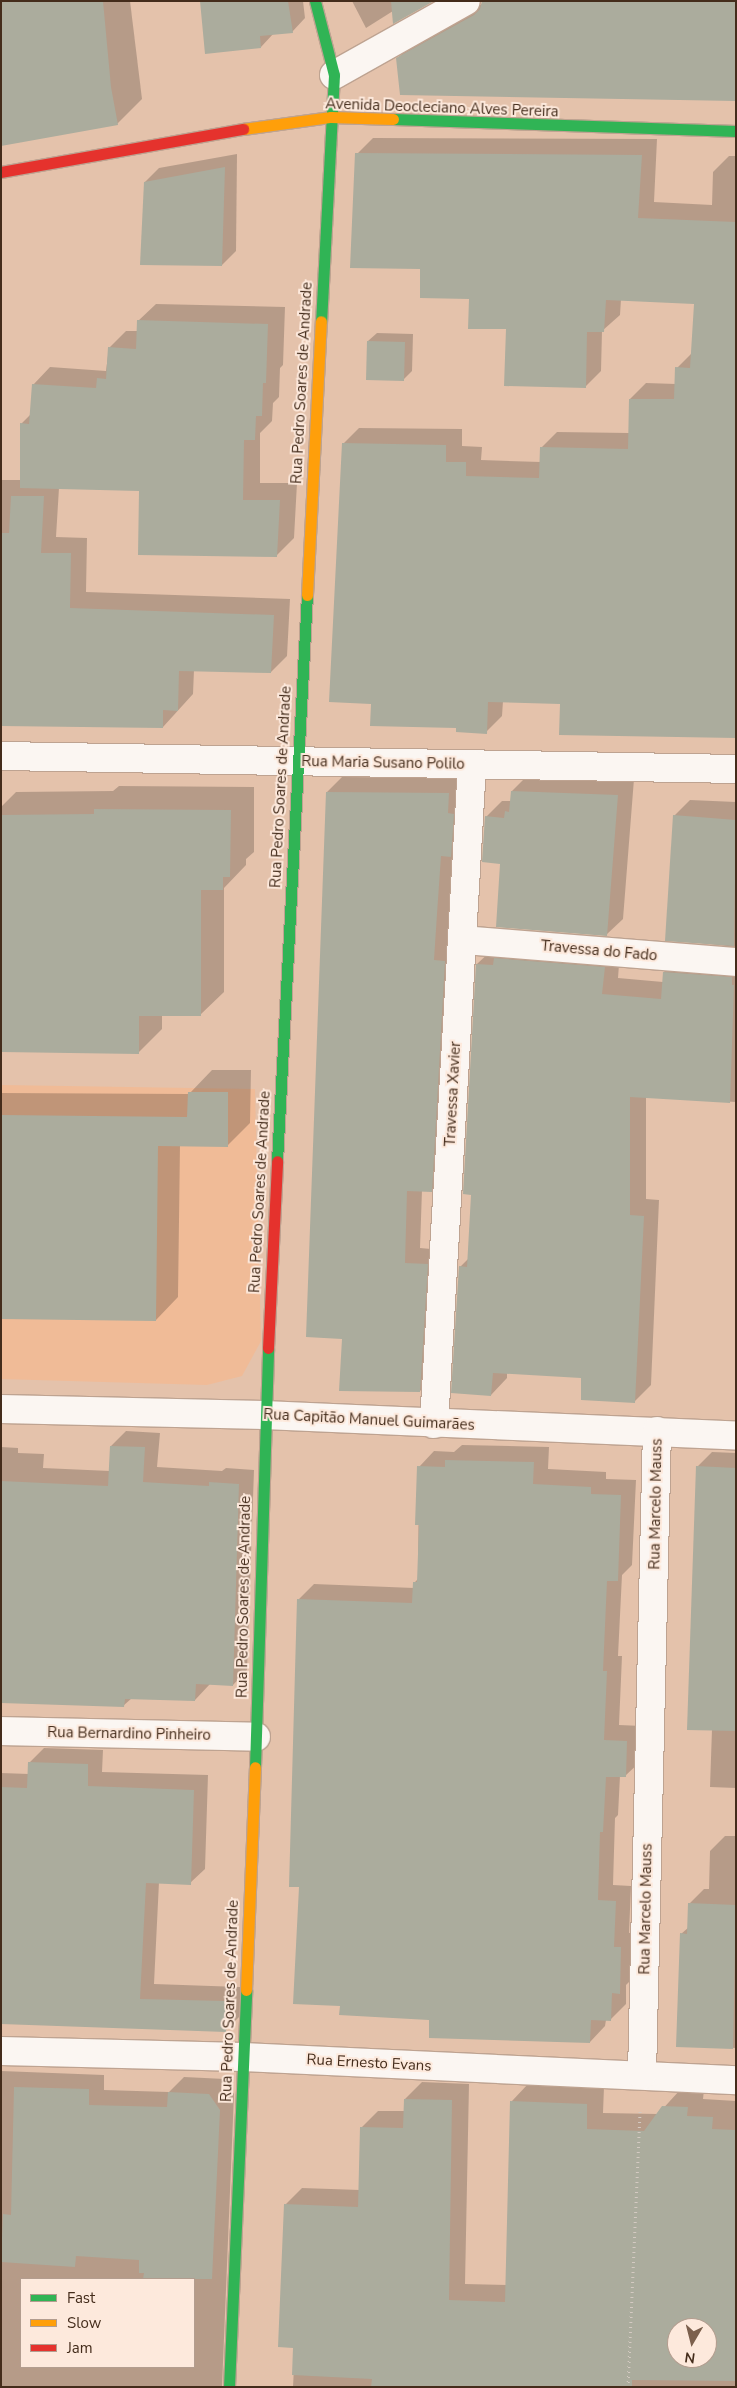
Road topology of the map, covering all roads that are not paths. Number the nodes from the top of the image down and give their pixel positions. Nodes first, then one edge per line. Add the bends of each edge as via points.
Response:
1 (315, 1) edge
2 (466, 1) edge
3 (334, 75) junction
4 (331, 117) junction
5 (736, 131) edge
6 (1, 172) edge
7 (1, 756) edge
8 (297, 762) junction
9 (472, 764) junction
10 (736, 769) edge
11 (462, 940) junction
12 (736, 962) edge
13 (1, 1409) edge
14 (264, 1415) junction
15 (434, 1424) junction
16 (657, 1431) junction
17 (736, 1436) edge
18 (1, 1731) edge
19 (256, 1737) junction
20 (1, 2051) edge
21 (243, 2057) junction
22 (642, 2075) junction
23 (736, 2080) edge
24 (229, 2387) edge

1 - 3 street, Rua Pedro Soares de Andrade
2 - 3 street
3 - 4 street, Rua Pedro Soares de Andrade
4 - 5 street, Avenida Deocleciano Alves Pereira
4 - 6 street, Avenida Deocleciano Alves Pereira via 213,133
4 - 8 street, Rua Pedro Soares de Andrade
7 - 8 street, Rua Maria Susano Polilo
8 - 9 street, Rua Maria Susano Polilo
8 - 14 street, Rua Pedro Soares de Andrade
9 - 10 street, Rua Maria Susano Polilo
9 - 11 street, Travessa Xavier
11 - 12 street, Travessa do Fado
11 - 15 street, Travessa Xavier
13 - 14 street, Rua Capitão Manuel Guimarães
14 - 15 street, Rua Capitão Manuel Guimarães
14 - 19 street, Rua Pedro Soares de Andrade
15 - 16 street, Rua Capitão Manuel Guimarães
16 - 17 street, Rua Capitão Manuel Guimarães
16 - 22 street, Rua Marcelo Mauss
18 - 19 street, Rua Bernardino Pinheiro
19 - 21 street, Rua Pedro Soares de Andrade
20 - 21 street, Rua Ernesto Evans
21 - 22 street, Rua Ernesto Evans
21 - 24 street, Rua Pedro Soares de Andrade
22 - 23 street, Rua Ernesto Evans

